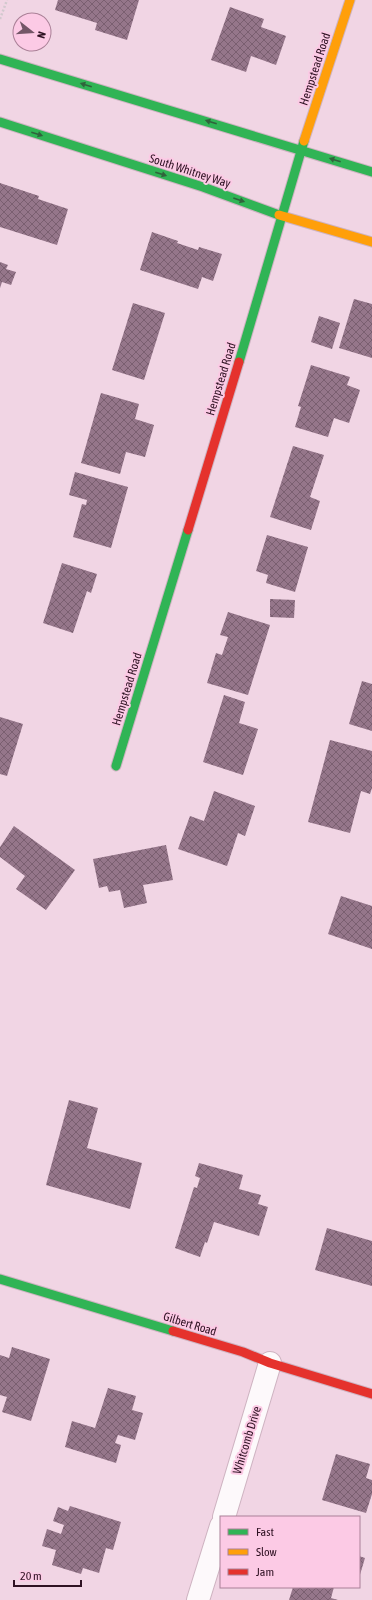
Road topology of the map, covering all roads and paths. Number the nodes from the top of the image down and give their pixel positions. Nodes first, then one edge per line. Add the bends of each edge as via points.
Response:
1 (7, 0) edge
2 (350, 0) edge
3 (0, 19) edge
4 (0, 59) edge
5 (0, 122) edge
6 (302, 149) junction
7 (372, 172) edge
8 (283, 216) junction
9 (372, 242) edge
10 (116, 766) dead end
11 (0, 1279) edge
12 (270, 1363) junction
13 (372, 1394) edge
14 (224, 1516) edge
15 (220, 1529) edge
16 (198, 1600) edge

1 - 3 path
2 - 6 street, Hempstead Road
6 -> 4 street
5 -> 8 street, South Whitney Way via 203,187
7 -> 6 street
6 - 8 street, Hempstead Road
8 - 9 street, South Whitney Way
8 - 10 street, Hempstead Road
11 - 12 street, Gilbert Road via 242,1352
12 - 13 street, Gilbert Road
12 - 14 street, Whitcomb Drive
15 - 16 street

